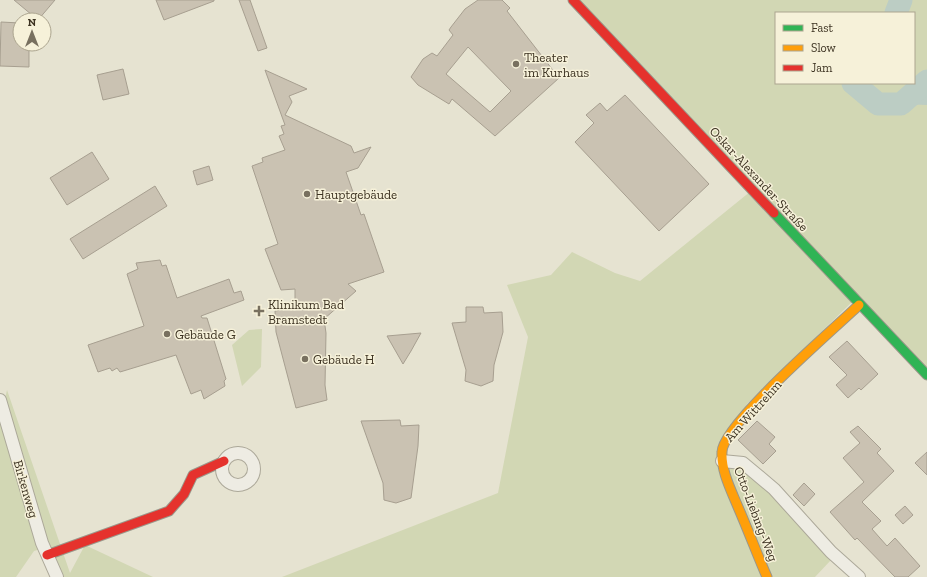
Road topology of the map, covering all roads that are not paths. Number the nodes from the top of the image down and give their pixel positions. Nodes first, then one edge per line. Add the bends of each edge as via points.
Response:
1 (573, 0) edge
2 (859, 305) junction
3 (927, 375) edge
4 (0, 400) edge
5 (224, 460) dead end
6 (722, 461) junction
7 (47, 555) junction
8 (57, 577) edge
9 (767, 577) edge
10 (859, 577) edge

1 - 2 street, Oskar-Alexander-Straße
2 - 3 street, Oskar-Alexander-Straße
2 - 6 street, Am Wittrehm via 754,407 732,432 722,446
4 - 7 street, Birkenweg
5 - 7 street via 193,475 184,494 168,511
6 - 9 street, Otto-Liebing-Weg via 726,477
6 - 10 street, Am Wittrehm via 743,463 774,489 831,552
7 - 8 street, Birkenweg

